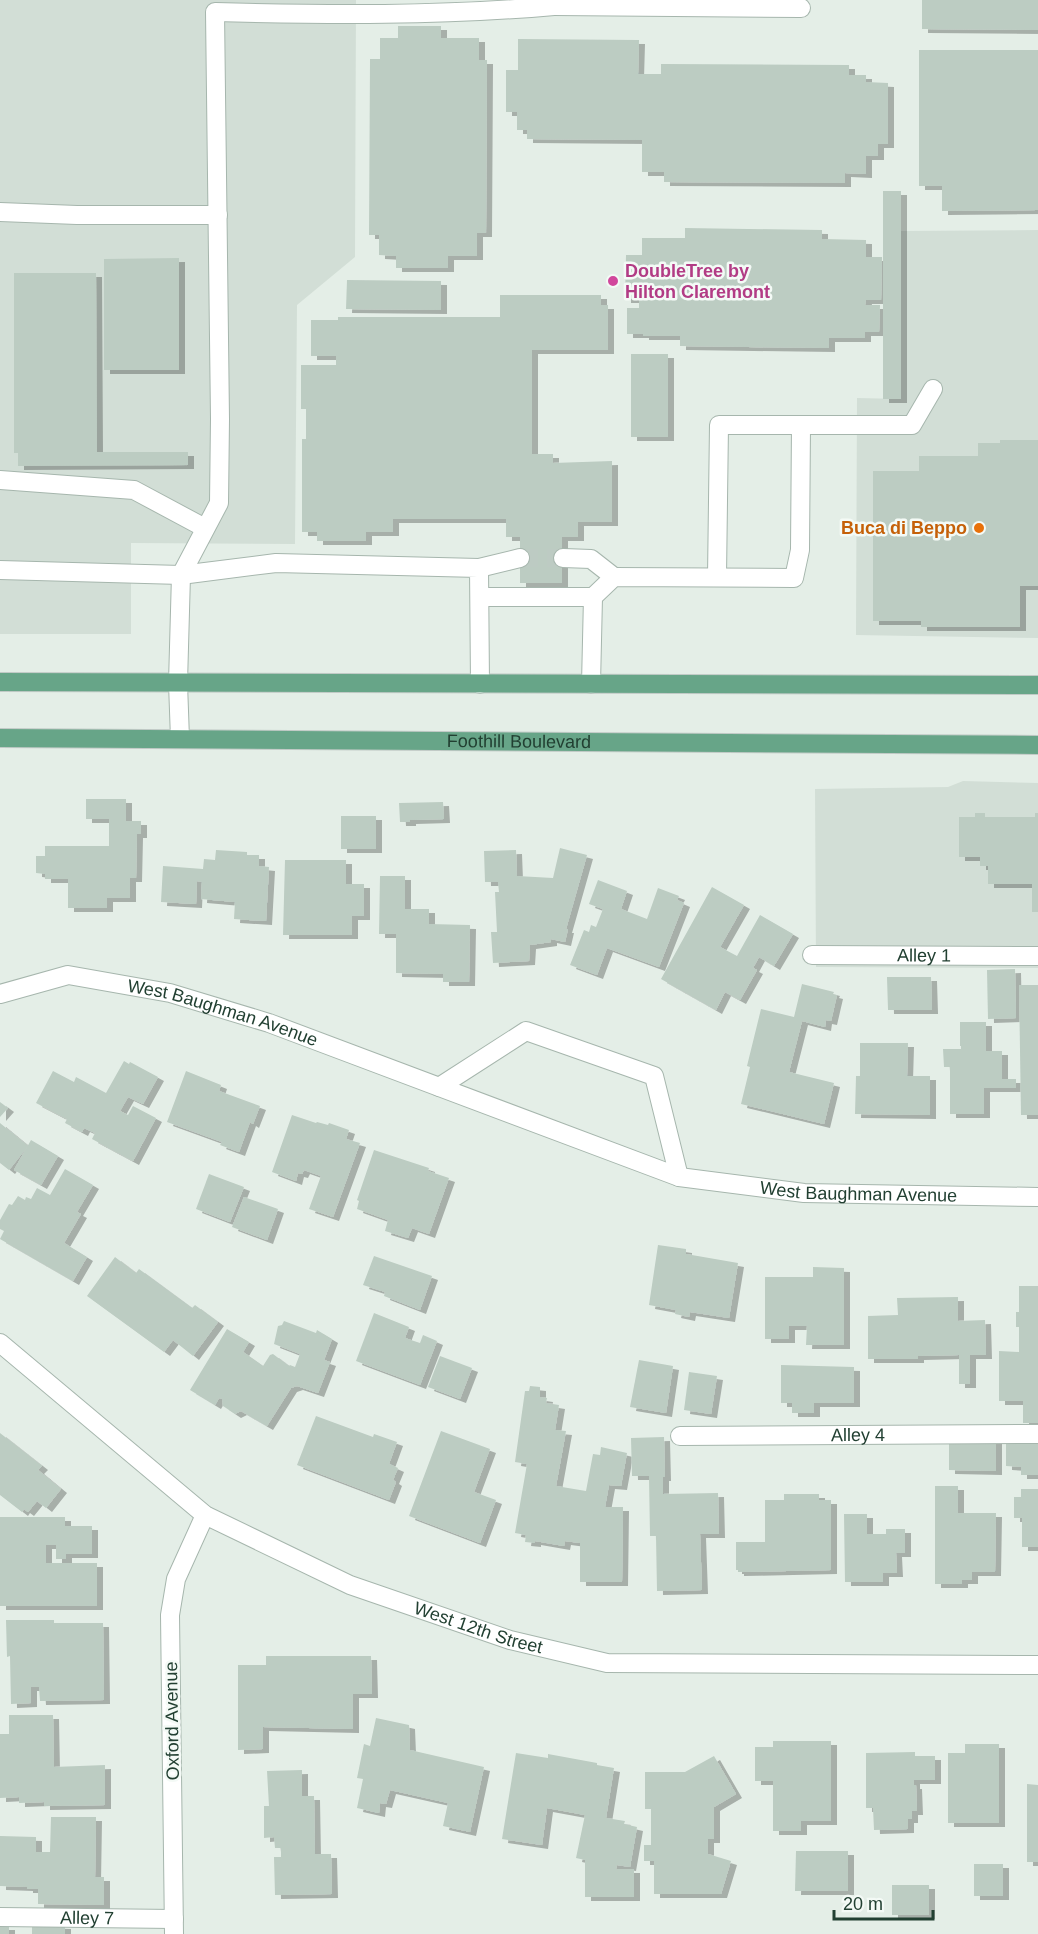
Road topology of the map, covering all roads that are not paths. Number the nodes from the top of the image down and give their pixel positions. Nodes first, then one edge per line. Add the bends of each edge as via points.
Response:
1 (554, 3) edge
2 (801, 8) dead end
3 (0, 212) edge
4 (218, 215) junction
5 (933, 389) dead end
6 (801, 426) junction
7 (0, 480) edge
8 (205, 528) junction
9 (520, 558) tunnel mouth
10 (563, 558) tunnel mouth
11 (479, 567) junction
12 (0, 570) edge
13 (181, 575) junction
14 (614, 577) junction
15 (717, 577) junction
16 (480, 597) junction
17 (593, 597) junction
18 (0, 682) edge
19 (178, 683) junction
20 (480, 684) junction
21 (591, 684) junction
22 (1038, 686) edge
23 (0, 738) edge
24 (180, 739) junction
25 (1038, 745) edge
26 (812, 955) dead end
27 (1038, 956) edge
28 (0, 994) edge
29 (439, 1087) junction
30 (679, 1177) junction
31 (1038, 1197) edge
32 (0, 1343) edge
33 (1038, 1434) edge
34 (680, 1436) dead end
35 (205, 1515) junction
36 (1038, 1665) edge
37 (0, 1917) edge
38 (174, 1926) edge

1 - 2 street
1 - 4 street via 489,12 215,12
3 - 4 street
4 - 8 street via 219,503
5 - 6 street via 912,425
6 - 15 street via 800,550 795,578
6 - 15 street via 719,425
7 - 8 street via 134,490
8 - 13 street
9 - 11 street
10 - 14 street via 591,559
11 - 13 street via 276,563
11 - 16 street
12 - 13 street
13 - 19 street
14 - 15 street
14 - 17 street
16 - 17 street
16 - 20 street
17 - 21 street
18 - 19 main road
19 - 20 main road
19 - 24 street
20 - 21 main road
21 - 22 main road
23 - 24 main road, Foothill Boulevard
24 - 25 main road, Foothill Boulevard
26 - 27 street, Alley 1
28 - 29 street, West Baughman Avenue via 68,975 170,993 269,1023
29 - 30 street, West Baughman Avenue
29 - 30 street via 526,1031 654,1076
30 - 31 street, West Baughman Avenue via 804,1193
32 - 35 street, West 12th Street
33 - 34 street, Alley 4
35 - 36 street, West 12th Street via 350,1585 510,1640 607,1663
35 - 38 street, Oxford Avenue via 176,1579 170,1615
37 - 38 street, Alley 7

